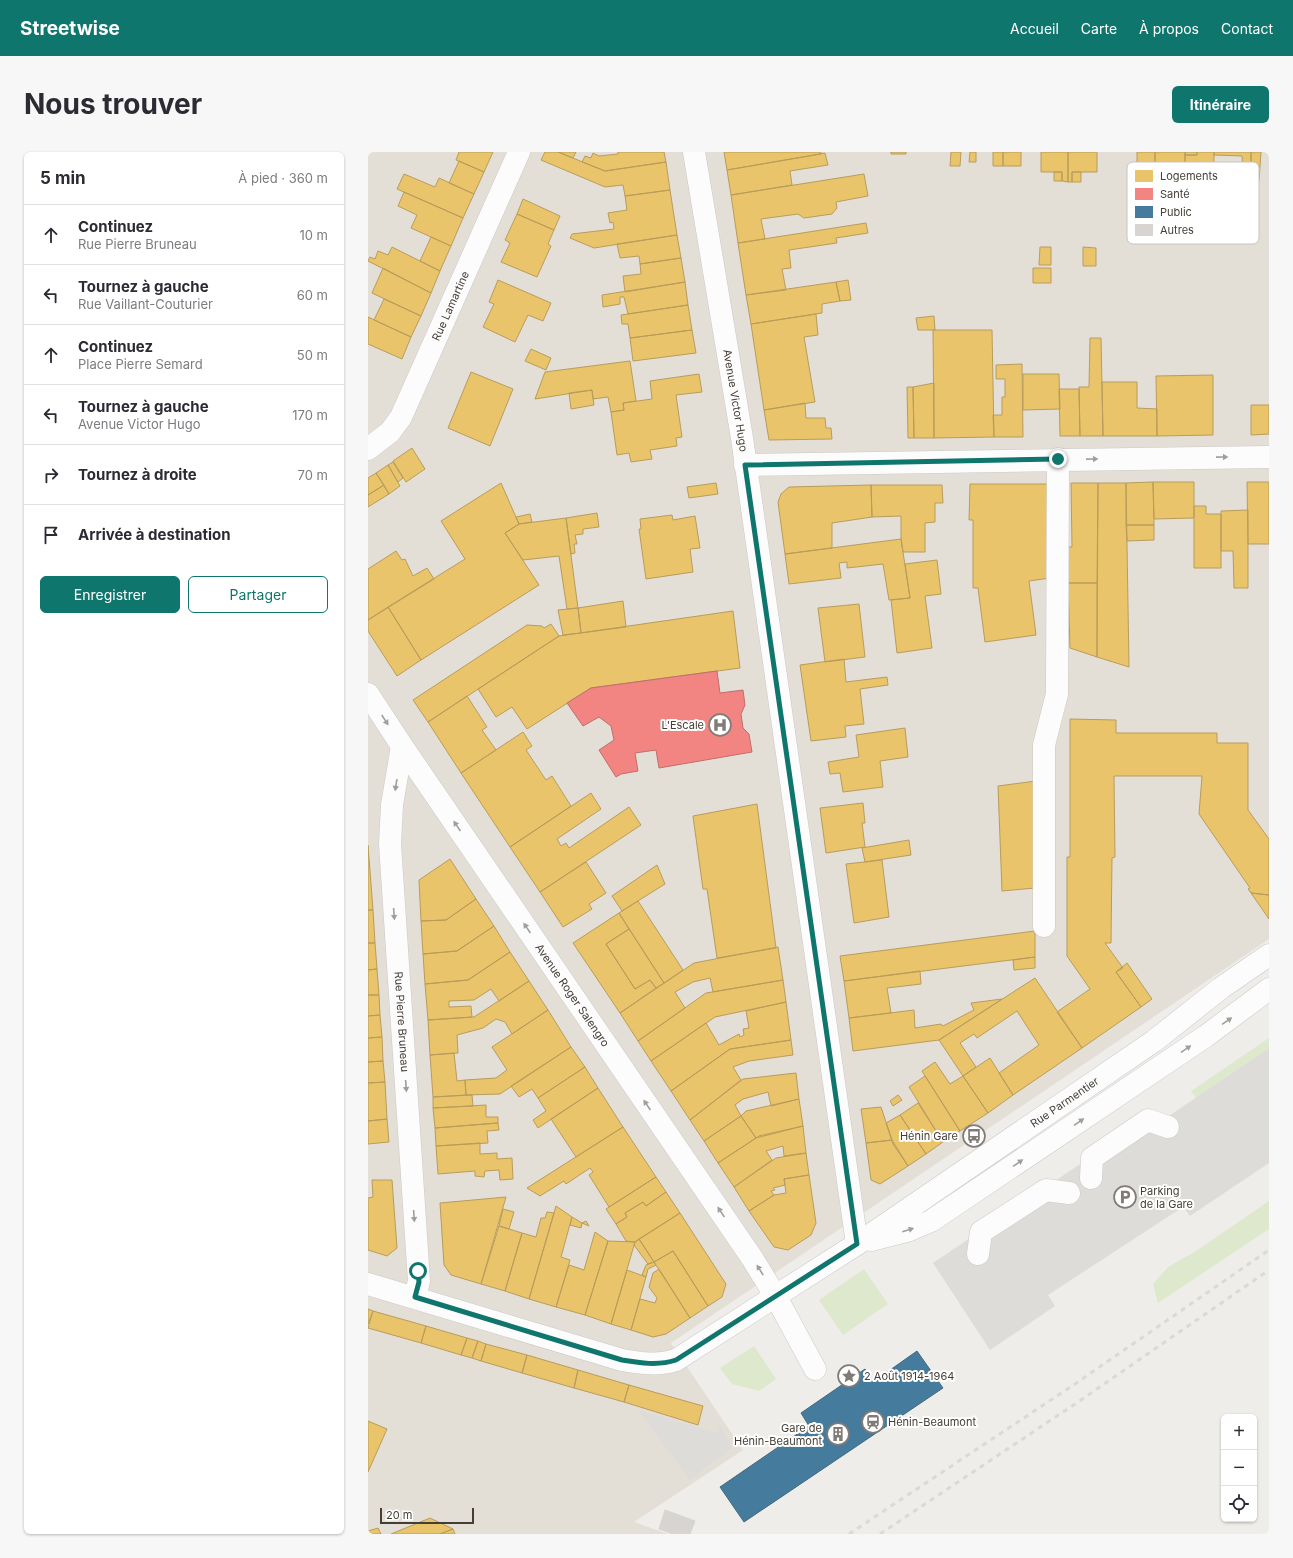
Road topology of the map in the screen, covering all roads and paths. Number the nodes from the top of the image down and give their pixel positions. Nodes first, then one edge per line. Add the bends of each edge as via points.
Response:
1 (519, 152) edge
2 (694, 152) edge
3 (368, 449) edge
4 (1269, 457) edge
5 (1058, 459) junction
6 (745, 465) junction
7 (368, 694) edge
8 (402, 746) junction
9 (1044, 926) dead end
10 (1269, 955) edge
11 (1269, 989) edge
12 (1168, 1127) dead end
13 (1091, 1178) dead end
14 (1069, 1193) dead end
15 (857, 1244) junction
16 (978, 1254) dead end
17 (368, 1284) edge
18 (415, 1297) junction
19 (776, 1297) junction
20 (815, 1368) dead end

1 - 3 street, Rue Lamartine via 401,417 390,432
2 - 6 street, Avenue Victor Hugo
5 -> 4 street
5 - 6 street
5 - 9 street via 1057,694 1044,745
6 - 15 street, Avenue Victor Hugo
7 -> 8 street, Avenue Roger Salengro
8 -> 18 street, Rue Pierre Bruneau via 392,805 390,844 419,1282
19 -> 8 street, Avenue Roger Salengro via 752,1258
10 - 15 street, Rue Parmentier via 1154,1040
15 -> 11 street via 931,1222 1206,1036
12 - 13 street via 1148,1120 1092,1158
14 - 16 street via 1046,1190 981,1232
15 - 19 street, Rue Parmentier
17 - 18 street
18 - 19 street, Rue Parmentier via 622,1360 645,1364 676,1360
19 - 20 street, Avenue Roger Salengro

